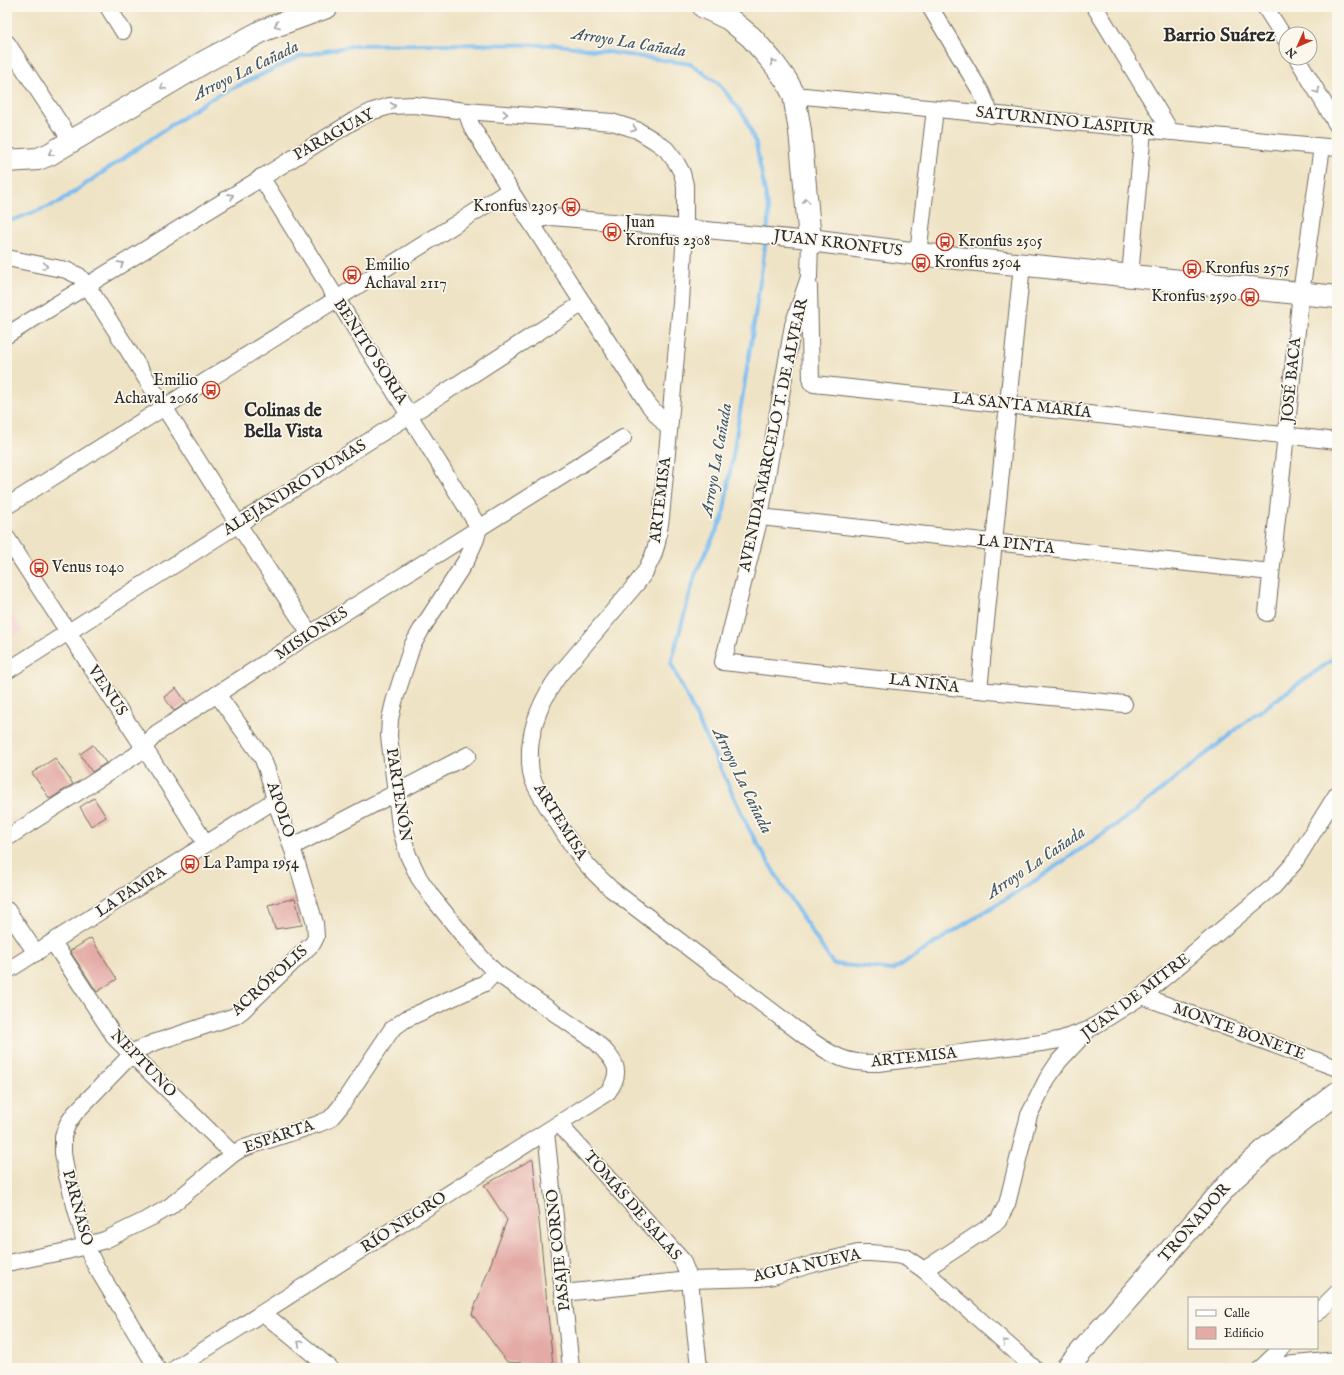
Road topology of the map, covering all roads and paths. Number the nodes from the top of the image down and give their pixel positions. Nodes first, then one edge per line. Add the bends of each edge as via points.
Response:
1 (108, 7) edge
2 (327, 7) edge
3 (704, 7) edge
4 (930, 7) edge
5 (1095, 7) edge
6 (1266, 7) edge
7 (1278, 27) edge
8 (123, 32) dead end
9 (7, 42) edge
10 (1302, 66) edge
11 (794, 95) junction
12 (935, 109) junction
13 (466, 111) junction
14 (991, 115) junction
15 (1337, 125) edge
16 (1143, 130) junction
17 (1171, 132) junction
18 (72, 142) junction
19 (1332, 146) edge
20 (7, 161) edge
21 (261, 177) junction
22 (510, 190) junction
23 (530, 221) junction
24 (685, 228) junction
25 (810, 240) junction
26 (918, 254) junction
27 (7, 258) edge
28 (1022, 265) junction
29 (1130, 276) junction
30 (809, 277) junction
31 (87, 285) junction
32 (1301, 293) junction
33 (1337, 297) edge
34 (336, 299) junction
35 (582, 303) junction
36 (7, 335) edge
37 (1008, 404) junction
38 (164, 407) junction
39 (410, 415) junction
40 (668, 429) junction
41 (1286, 435) junction
42 (623, 438) dead end
43 (1337, 441) edge
44 (7, 506) edge
45 (760, 517) junction
46 (238, 524) junction
47 (479, 528) junction
48 (7, 538) edge
49 (994, 542) junction
50 (1271, 572) junction
51 (1267, 613) dead end
52 (67, 632) junction
53 (310, 634) junction
54 (723, 662) joint
55 (7, 671) edge
56 (979, 690) junction
57 (217, 694) junction
58 (1124, 704) dead end
59 (144, 746) junction
60 (468, 755) dead end
61 (396, 793) junction
62 (1337, 794) edge
63 (275, 800) junction
64 (7, 838) edge
65 (206, 844) junction
66 (292, 847) junction
67 (7, 910) edge
68 (316, 936) joint
69 (53, 942) junction
70 (36, 953) junction
71 (7, 972) edge
72 (495, 972) junction
73 (1142, 996) junction
74 (1088, 1030) junction
75 (131, 1055) junction
76 (616, 1067) joint
77 (1337, 1068) edge
78 (1337, 1093) edge
79 (552, 1128) junction
80 (233, 1154) junction
81 (86, 1246) junction
82 (7, 1264) edge
83 (924, 1270) junction
84 (690, 1280) junction
85 (563, 1293) junction
86 (1337, 1293) edge
87 (1318, 1312) edge
88 (263, 1313) junction
89 (1281, 1349) edge
90 (1337, 1363) edge
91 (157, 1368) edge
92 (176, 1368) edge
93 (330, 1368) edge
94 (571, 1368) edge
95 (699, 1368) edge
96 (1034, 1368) edge
97 (1067, 1368) edge
98 (1261, 1368) edge
99 (1285, 1368) edge

1 - 8 street
2 -> 18 main road via 264,30 206,61
11 -> 3 main road, AVENIDA MARCELO T. DE ALVEAR via 786,80 751,36 729,19
4 - 14 street via 981,92
5 - 17 street
6 - 7 street
9 - 18 street
10 -> 15 street
11 - 12 street, SATURNINO LASPIUR
25 -> 11 main road, AVENIDA MARCELO T. DE ALVEAR via 800,131
12 - 14 street, SATURNINO LASPIUR
12 - 26 street
21 -> 13 street, PARAGUAY via 373,111 390,106 414,104
13 - 22 street via 471,125
13 -> 24 street, PARAGUAY via 612,122 637,130 666,149 682,173 685,185
14 - 16 street, SATURNINO LASPIUR
16 - 17 street, SATURNINO LASPIUR
16 - 29 street
17 - 19 street, SATURNINO LASPIUR
18 -> 20 main road via 38,159
19 - 32 street, JOSÉ BACA
31 -> 21 street, PARAGUAY
21 - 34 street, BENITO SORIA
22 - 23 street
22 - 34 street
23 - 24 street, JUAN KRONFUS via 551,217
23 - 35 street
24 - 25 street, JUAN KRONFUS
24 - 40 street, ARTEMISA via 681,302
25 - 26 main road, JUAN KRONFUS
25 - 30 street, AVENIDA MARCELO T. DE ALVEAR
26 - 28 main road, JUAN KRONFUS
27 -> 31 street via 66,270 79,276
28 - 29 main road, JUAN KRONFUS
28 - 37 street
29 - 32 main road, JUAN KRONFUS
30 - 37 street, LA SANTA MARÍA via 811,382 814,384
30 - 45 street, AVENIDA MARCELO T. DE ALVEAR via 794,325
31 - 36 street, PARAGUAY
31 - 38 street
32 - 33 main road, JUAN KRONFUS
32 - 41 street, JOSÉ BACA
34 - 38 street
34 - 39 street, BENITO SORIA
35 - 39 street, ALEJANDRO DUMAS
35 - 40 street via 648,404
37 - 41 street, LA SANTA MARÍA
37 - 49 street
38 - 44 street
38 - 46 street
39 - 46 street, ALEJANDRO DUMAS
39 - 47 street, BENITO SORIA
40 - 74 street, ARTEMISA via 661,517 653,556 637,583 551,686 535,718 531,735 530,761 533,779 543,800 572,845 611,889 810,1040 847,1061 861,1064 878,1063 1041,1044
41 - 43 street, LA SANTA MARÍA
41 - 50 street, JOSÉ BACA
42 - 47 street, MISIONES
45 - 49 street, LA PINTA
45 - 54 street, AVENIDA MARCELO T. DE ALVEAR
46 - 52 street, ALEJANDRO DUMAS
46 - 53 street
47 - 53 street, MISIONES
47 - 61 street, PARTENÓN via 467,559 412,646 394,702 389,736
48 - 52 street, VENUS
49 - 50 street, LA PINTA
49 - 56 street
50 - 51 street, JOSÉ BACA
52 - 55 street, ALEJANDRO DUMAS
52 - 59 street, VENUS
53 - 57 street, MISIONES
54 - 56 street, LA NIÑA
56 - 58 street, LA NIÑA
57 - 59 street, MISIONES via 157,733
57 - 63 street, APOLO via 262,757
59 - 64 street, MISIONES via 128,760
59 - 65 street, VENUS
60 - 61 street
61 - 66 street
61 - 72 street, PARTENÓN via 400,826 408,855 419,878
62 - 73 street, JUAN DE MITRE via 1286,874
63 - 65 street, LA PAMPA
63 - 66 street, APOLO
65 - 69 street, LA PAMPA
66 - 68 street, APOLO via 316,923
67 - 70 street
68 - 75 street, ACRÓPOLIS via 313,944 235,1016 152,1043
69 - 70 street, LA PAMPA
69 - 75 street, NEPTUNO via 108,1028
70 - 71 street, LA PAMPA
72 - 76 street, PARTENÓN via 595,1041
72 - 80 street, ESPARTA via 485,983 396,1025 330,1119
73 - 74 street, JUAN DE MITRE
73 - 77 street, MONTE BONETE
74 - 83 street, JUAN DE MITRE via 1059,1061 1036,1098 1023,1133 1007,1204 998,1221
75 - 80 street, NEPTUNO
75 - 81 street, PARNASO via 75,1113 63,1136 67,1176
76 - 79 street, RÍO NEGRO via 617,1074 608,1092
78 - 97 main road, TRONADOR via 1268,1147 1232,1180
79 - 84 street, TOMÁS DE SALAS via 682,1260
79 - 85 street, PASAJE CORNO
79 - 88 street, RÍO NEGRO
80 - 81 street, ESPARTA via 169,1207 105,1240
81 - 82 street, ESPARTA
81 - 91 street, PARNASO
83 - 84 street, AGUA NUEVA via 905,1257 870,1252 821,1262 773,1276
96 -> 83 street, AGUA NUEVA
84 - 85 street, AGUA NUEVA
84 - 95 street, TOMÁS DE SALAS
85 - 94 street, PASAJE CORNO
86 - 87 street
88 - 92 street, RÍO NEGRO
93 -> 88 street
89 - 98 street
90 - 99 main road

